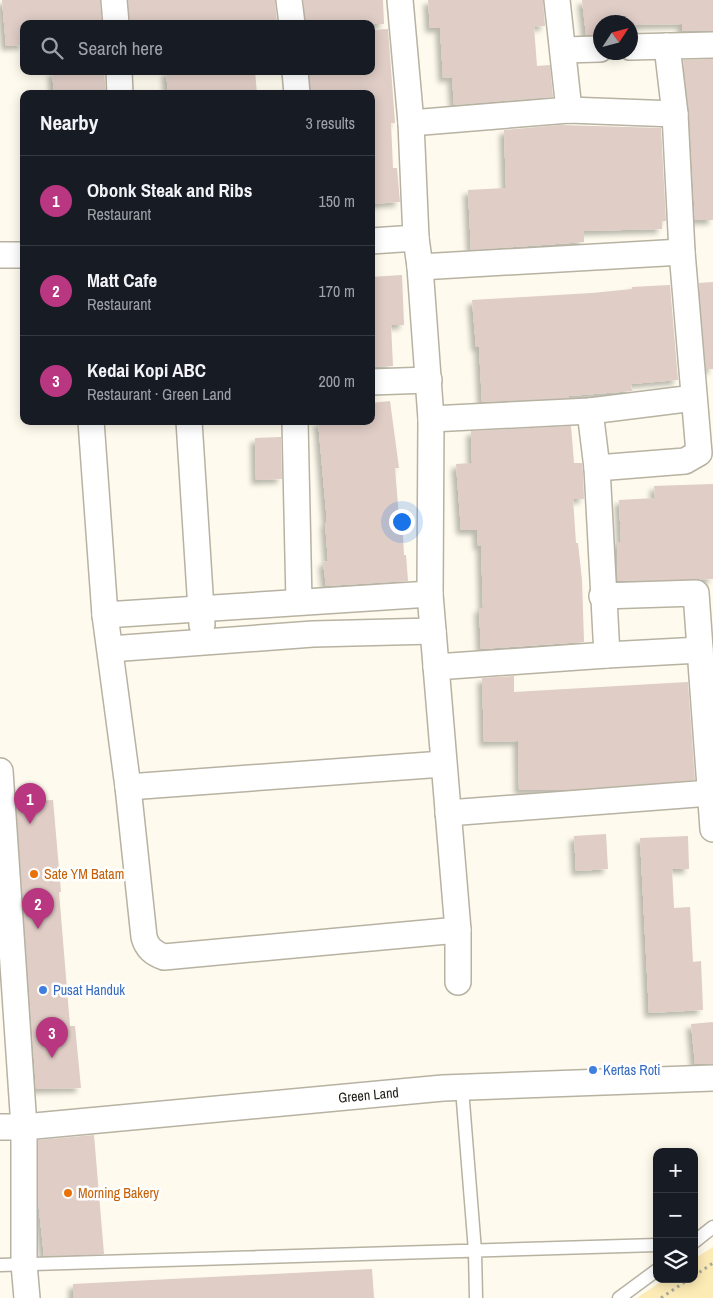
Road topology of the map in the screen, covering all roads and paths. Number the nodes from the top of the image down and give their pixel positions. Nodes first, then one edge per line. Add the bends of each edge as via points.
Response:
1 (114, 0) edge
2 (289, 0) edge
3 (400, 0) edge
4 (557, 0) edge
5 (116, 20) edge
6 (292, 20) edge
7 (713, 45) edge
8 (667, 46) junction
9 (593, 48) edge
10 (638, 48) edge
11 (563, 50) junction
12 (119, 75) edge
13 (295, 75) edge
14 (120, 90) edge
15 (297, 90) edge
16 (569, 110) junction
17 (675, 114) junction
18 (411, 123) junction
19 (416, 238) junction
20 (375, 241) edge
21 (682, 252) junction
22 (0, 255) edge
23 (20, 255) edge
24 (420, 267) junction
25 (429, 380) junction
26 (375, 382) edge
27 (694, 398) junction
28 (590, 411) junction
29 (431, 419) junction
30 (91, 425) edge
31 (189, 425) edge
32 (295, 425) edge
33 (597, 468) junction
34 (430, 594) junction
35 (602, 596) junction
36 (298, 602) junction
37 (200, 608) junction
38 (106, 615) junction
39 (433, 631) junction
40 (203, 642) junction
41 (110, 649) junction
42 (700, 650) junction
43 (607, 655) junction
44 (436, 667) junction
45 (443, 764) junction
46 (0, 771) edge
47 (0, 779) edge
48 (128, 787) junction
49 (710, 793) junction
50 (448, 813) junction
51 (713, 829) edge
52 (458, 930) junction
53 (458, 982) dead end
54 (713, 1078) edge
55 (462, 1088) junction
56 (12, 1127) edge
57 (713, 1227) edge
58 (698, 1239) edge
59 (653, 1245) edge
60 (475, 1251) junction
61 (713, 1263) edge
62 (12, 1265) edge
63 (653, 1273) edge
64 (698, 1273) edge
65 (683, 1283) edge
66 (27, 1298) edge
67 (476, 1298) edge
68 (619, 1298) edge
69 (661, 1298) edge

1 - 5 street
2 - 6 street
3 - 18 street
4 - 11 street
7 - 8 street
8 - 10 street
8 - 17 street
9 - 11 street
11 - 16 street
12 - 14 street
13 - 15 street
16 - 17 street
16 - 18 street
17 - 21 street
18 - 19 street
19 - 20 street
19 - 24 street
21 - 24 street
21 - 27 street
22 - 23 street
24 - 25 street
25 - 26 street
25 - 29 street
27 - 28 street
27 - 33 street via 699,454 685,461
28 - 29 street
28 - 33 street
29 - 34 street
30 - 38 street
31 - 37 street
32 - 36 street
33 - 35 street
34 - 36 street
34 - 39 street
35 - 42 street via 696,593
35 - 43 street
36 - 37 street
37 - 38 street
37 - 40 street
38 - 41 street
39 - 40 street via 314,634
39 - 44 street
40 - 41 street
41 - 48 street
42 - 43 street
42 - 49 street
43 - 44 street
44 - 45 street
45 - 48 street
45 - 50 street
46 - 47 street
47 - 56 street
48 - 52 street via 144,937 146,946 154,954 164,957
49 - 50 street
49 - 51 street
50 - 52 street
52 - 53 street
54 - 55 street, Green Land
55 - 56 street, Green Land
55 - 60 lane
56 - 62 street
57 - 58 lane
59 - 60 lane
60 - 62 lane
60 - 67 lane
61 - 64 path
62 - 66 street
63 - 68 lane
65 - 69 path

